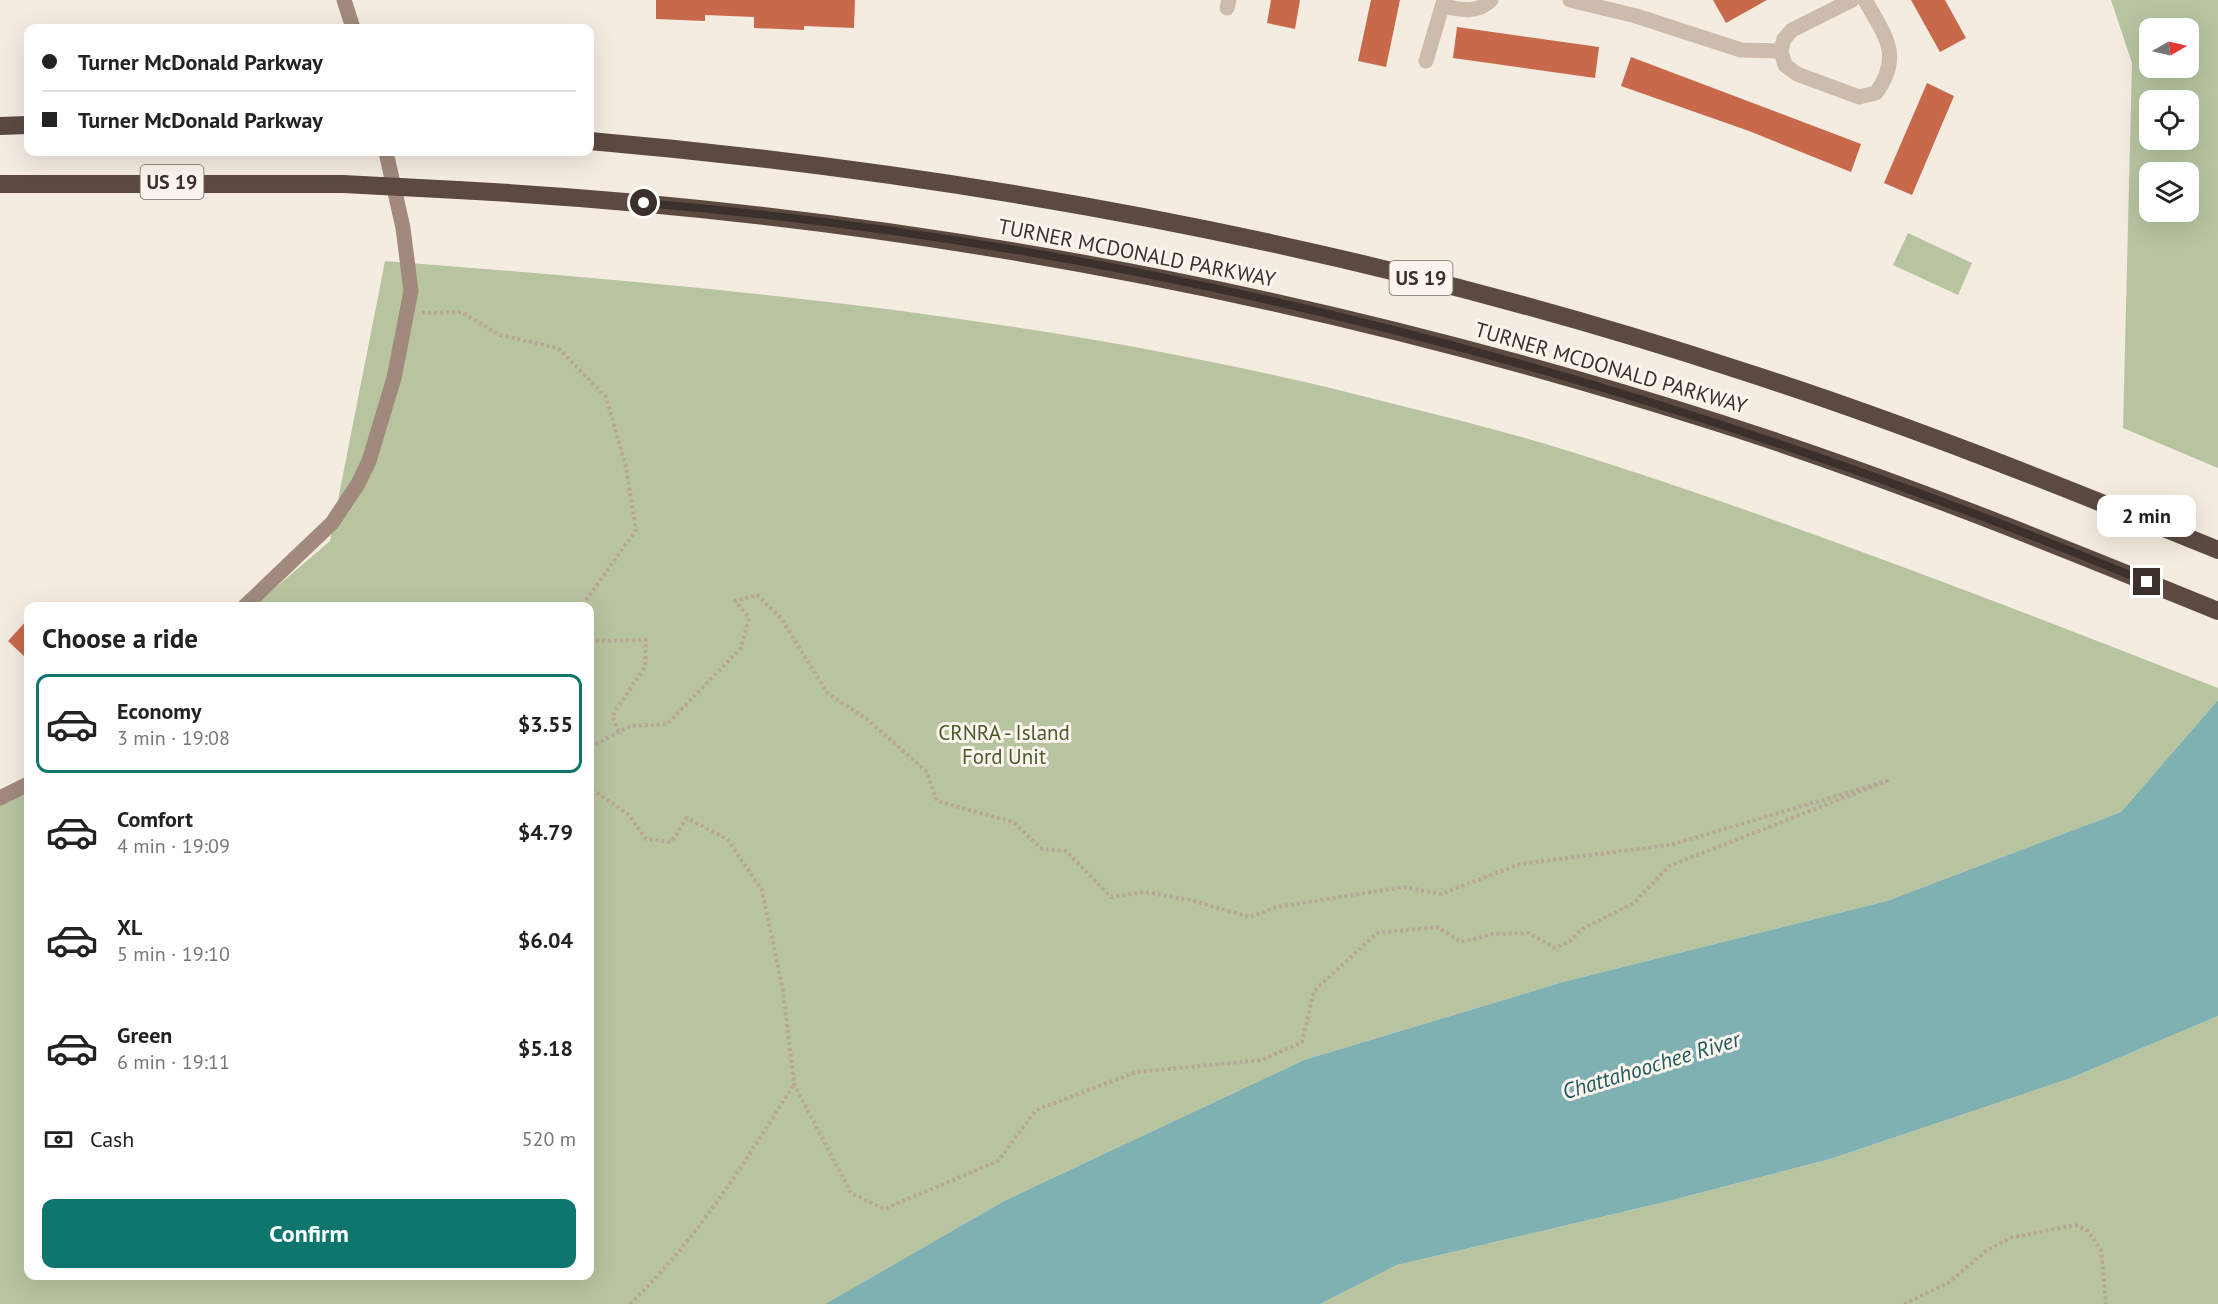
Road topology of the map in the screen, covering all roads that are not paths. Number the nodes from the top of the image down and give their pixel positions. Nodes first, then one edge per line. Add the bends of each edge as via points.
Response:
1 (344, 0) edge
2 (1491, 0) edge
3 (1570, 0) edge
4 (1852, 0) edge
5 (1865, 0) edge
6 (1444, 3) edge
7 (352, 24) edge
8 (1781, 51) junction
9 (1426, 61) dead end
10 (24, 125) edge
11 (0, 126) edge
12 (594, 141) edge
13 (387, 156) edge
14 (0, 184) edge
15 (2218, 550) edge
16 (249, 602) edge
17 (2218, 611) edge
18 (24, 786) edge
19 (0, 798) edge

1 - 7 street
2 - 6 street via 1470,10
3 - 8 street via 1636,16 1742,50
4 - 8 street via 1791,30
5 - 8 street via 1892,55 1888,76 1876,93 1859,97 1797,74 1785,65
6 - 9 street
10 - 11 highway
12 - 15 highway, TURNER MCDONALD PARKWAY / US 19 via 843,168 1058,200 1207,228 1439,282 1661,345 1828,399 2025,471
13 - 16 street via 411,291 394,378 369,461 332,523
14 - 17 highway, TURNER MCDONALD PARKWAY / US 19, bridge via 343,184 662,205 922,236 1111,268 1373,325 1585,381 1791,447 1996,521
18 - 19 street

